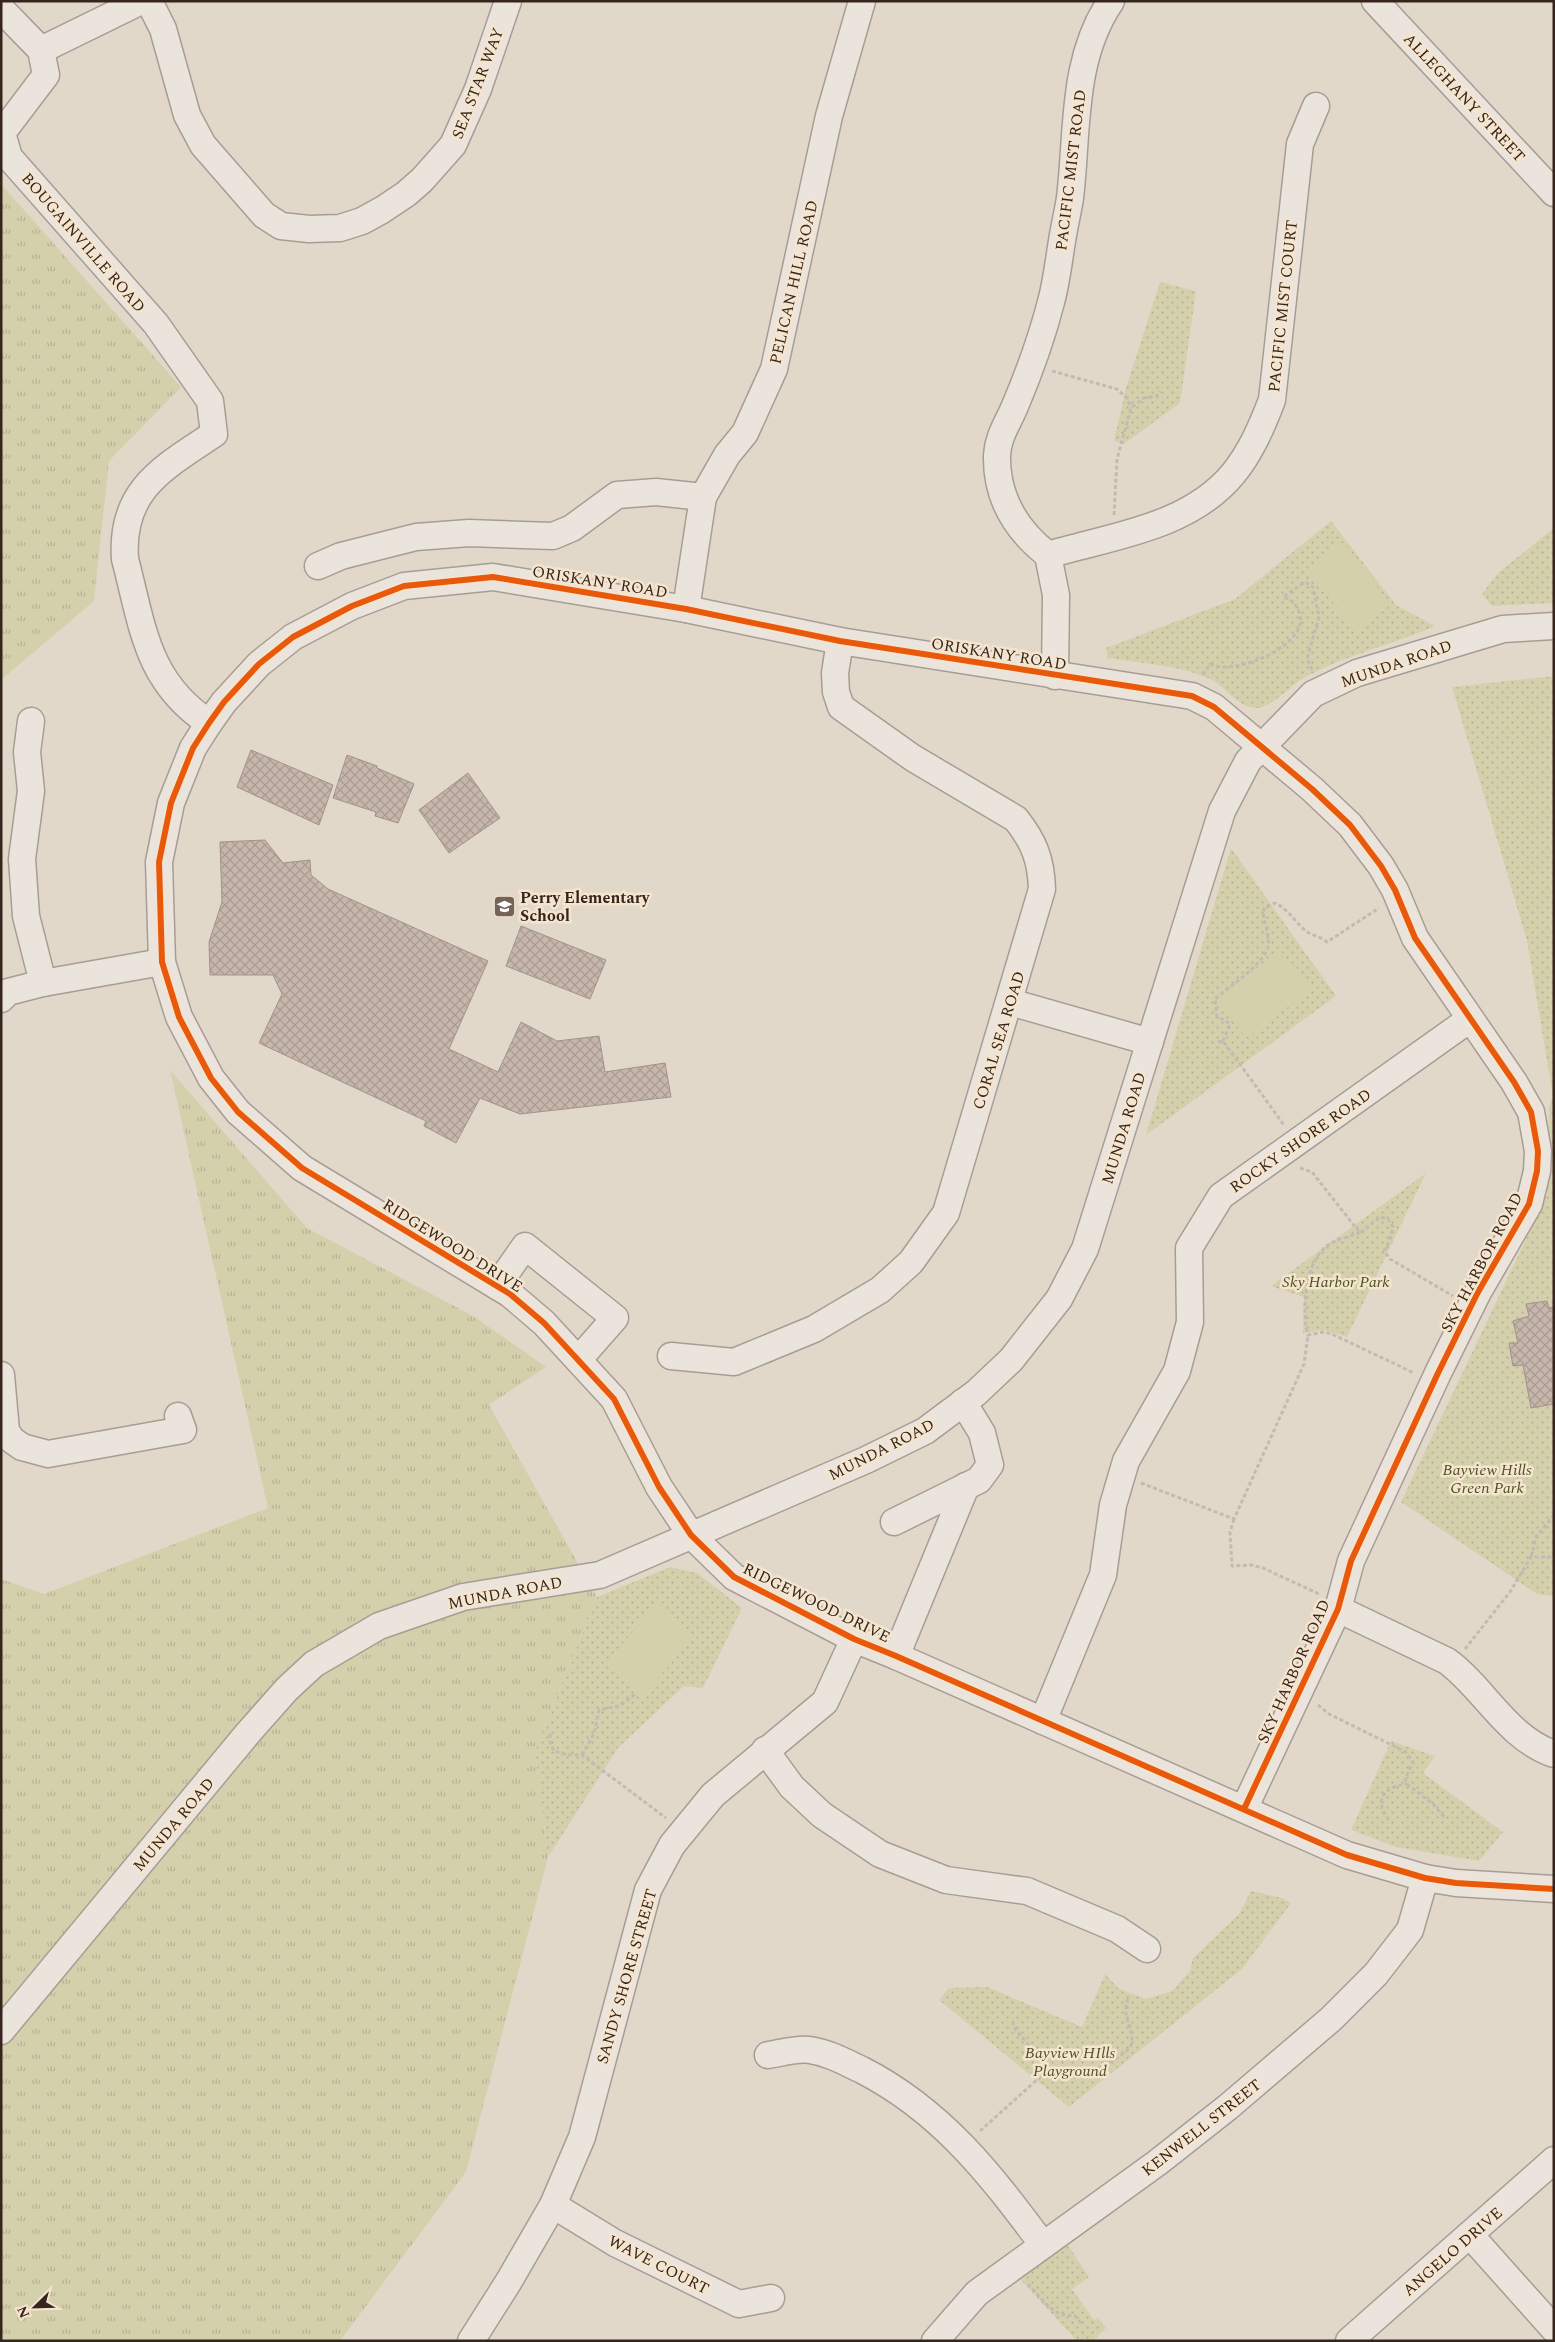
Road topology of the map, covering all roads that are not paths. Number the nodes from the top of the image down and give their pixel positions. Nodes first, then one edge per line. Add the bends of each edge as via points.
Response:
1 (141, 1) edge
2 (148, 1) edge
3 (508, 1) edge
4 (862, 1) edge
5 (1111, 1) edge
6 (1391, 6) edge
7 (1, 9) edge
8 (41, 50) junction
9 (1316, 106) dead end
10 (2, 133) edge
11 (1554, 193) edge
12 (703, 497) junction
13 (1048, 555) junction
14 (318, 566) dead end
15 (686, 609) junction
16 (1554, 626) edge
17 (840, 641) junction
18 (1055, 676) junction
19 (31, 721) dead end
20 (209, 723) junction
21 (1262, 746) junction
22 (162, 962) junction
23 (43, 983) junction
24 (1, 999) edge
25 (1010, 1002) junction
26 (1470, 1019) junction
27 (1150, 1042) junction
28 (497, 1286) junction
29 (671, 1356) dead end
30 (579, 1359) junction
31 (1, 1375) edge
32 (963, 1402) junction
33 (178, 1416) dead end
34 (966, 1486) junction
35 (894, 1522) dead end
36 (691, 1535) junction
37 (1329, 1602) junction
38 (854, 1639) junction
39 (896, 1656) junction
40 (1043, 1720) junction
41 (765, 1750) junction
42 (1554, 1754) edge
43 (1244, 1809) junction
44 (1425, 1878) junction
45 (1554, 1889) edge
46 (1147, 1949) dead end
47 (1, 2031) edge
48 (768, 2055) dead end
49 (1554, 2160) edge
50 (553, 2205) junction
51 (1470, 2235) junction
52 (1043, 2245) junction
53 (771, 2298) dead end
54 (1554, 2328) edge
55 (471, 2341) edge
56 (935, 2341) edge
57 (1349, 2341) edge

1 - 8 street
2 - 3 street, SEA STAR WAY via 163,29 187,115 203,145 264,215 281,226 309,229 340,228 382,210 422,180 453,145 478,89
4 - 12 street, PELICAN HILL ROAD via 829,116 774,369 744,434 727,455
5 - 13 street, PACIFIC MIST ROAD via 1086,52 1082,70 1072,150 1070,200 1050,304 1016,405 1000,434 997,455 1006,506 1034,544
6 - 11 street, ALLEGHANY STREET
7 - 8 street
8 - 10 street, BOUGAINVILLE ROAD via 46,75
9 - 13 street, PACIFIC MIST COURT via 1300,144 1272,400 1258,437 1233,474 1209,497 1184,513 1150,527
10 - 20 street, BOUGAINVILLE ROAD via 10,157 156,324 210,401 214,434 166,466 147,483 128,518 124,546 153,661 172,691
12 - 14 street via 656,492 617,495 572,528 553,536 469,533 416,537 341,556
12 - 15 street, PELICAN HILL ROAD
13 - 18 street via 1056,596
15 - 17 street, ORISKANY ROAD
15 - 20 street, ORISKANY ROAD via 493,577 404,586 352,606 293,637 240,682
16 - 21 street, MUNDA ROAD via 1503,629 1357,673 1314,694
17 - 18 street, ORISKANY ROAD
17 - 25 street, CORAL SEA ROAD via 834,673 841,707 913,758 1016,819 1037,853 1042,889
18 - 21 street, ORISKANY ROAD via 1192,696 1214,707
19 - 23 street via 27,752 31,791 22,859 26,916
20 - 22 street, ORISKANY ROAD via 180,775 163,832 159,862
21 - 26 street, SKY HARBOR ROAD via 1350,825 1381,866 1415,938
21 - 27 street, MUNDA ROAD via 1248,761 1222,810
22 - 23 street
22 - 28 street, RIDGEWOOD DRIVE via 179,1017 212,1078 238,1112 302,1168
23 - 24 street via 8,992
25 - 27 street
25 - 29 street, CORAL SEA ROAD via 946,1213 911,1262 880,1290 814,1329 734,1362
26 - 37 street, SKY HARBOR ROAD via 1531,1112 1538,1151 1534,1188 1529,1204 1478,1292
26 - 40 street, ROCKY SHORE ROAD via 1221,1196 1198,1233 1189,1248 1190,1322 1177,1371 1126,1461 1113,1505 1102,1575
27 - 32 street, MUNDA ROAD via 1085,1249 1059,1299 1011,1360
28 - 30 street, RIDGEWOOD DRIVE via 544,1323
28 - 30 street via 525,1246 615,1318
30 - 36 street, RIDGEWOOD DRIVE via 614,1399 659,1487
31 - 33 street via 6,1431 22,1447 48,1454 183,1430
32 - 34 street via 982,1433 990,1465 979,1480
32 - 36 street, MUNDA ROAD via 925,1430 866,1460
34 - 35 street
34 - 39 street
36 - 38 street, RIDGEWOOD DRIVE via 734,1577
36 - 47 street, MUNDA ROAD via 600,1575 463,1596 379,1626 314,1664 248,1733
37 - 42 street via 1447,1661 1461,1671 1510,1725 1544,1751
37 - 43 street, SKY HARBOR ROAD
38 - 39 street, RIDGEWOOD DRIVE
38 - 41 street, SANDY SHORE STREET via 825,1702
39 - 40 street, RIDGEWOOD DRIVE
40 - 43 street, RIDGEWOOD DRIVE
41 - 46 street via 792,1787 822,1815 880,1854 946,1880 1026,1891 1117,1929
41 - 50 street, SANDY SHORE STREET via 713,1795 672,1845 648,1890 582,2137
43 - 44 street, RIDGEWOOD DRIVE via 1347,1856
44 - 45 street, RIDGEWOOD DRIVE
44 - 52 street, KENWELL STREET via 1410,1930 1376,1974 1331,2019 1157,2163
48 - 52 street via 808,2049 832,2055 902,2093 943,2126 994,2179
49 - 51 street, ANGELO DRIVE
50 - 53 street, WAVE COURT via 614,2243 740,2304
50 - 55 street, SANDY SHORE STREET
51 - 54 street
51 - 57 street, ANGELO DRIVE
52 - 56 street, KENWELL STREET via 976,2293

